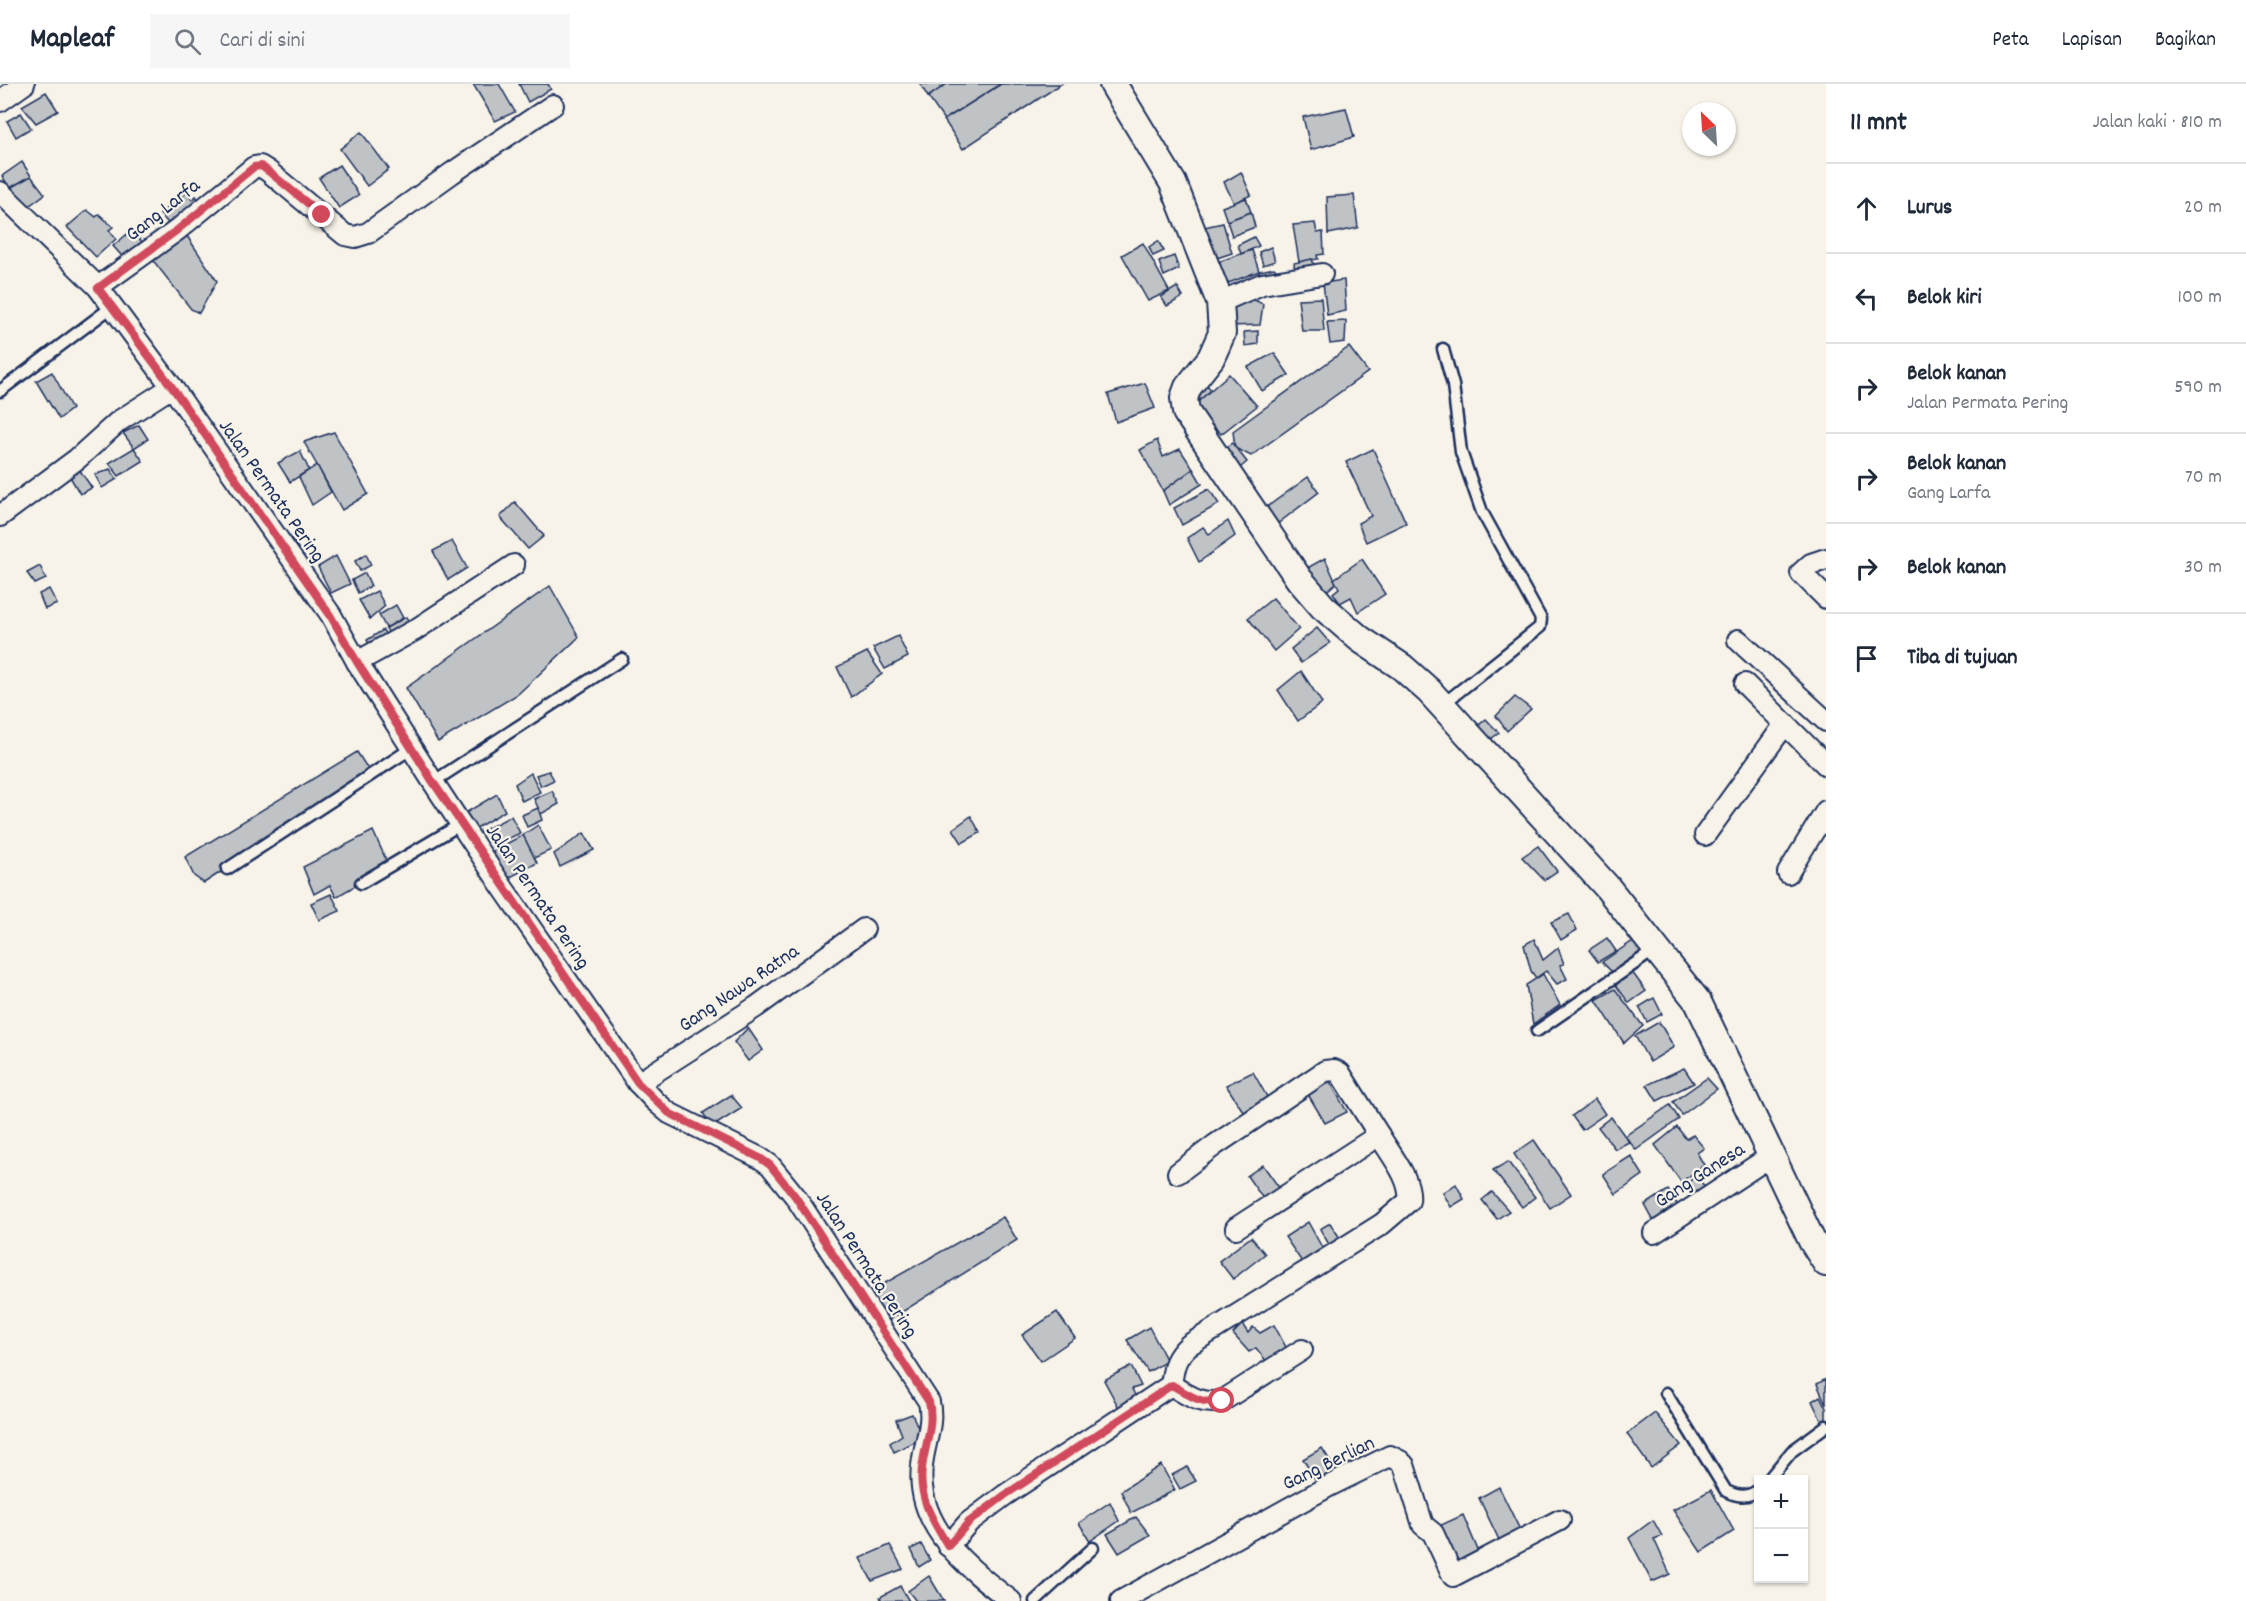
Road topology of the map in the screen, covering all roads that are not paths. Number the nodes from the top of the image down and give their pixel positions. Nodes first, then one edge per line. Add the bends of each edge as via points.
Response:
1 (24, 84) edge
2 (1113, 84) edge
3 (0, 101) edge
4 (553, 105) dead end
5 (0, 192) edge
6 (1322, 274) dead end
7 (98, 288) junction
8 (1220, 302) junction
9 (113, 306) junction
10 (1443, 349) dead end
11 (172, 387) junction
12 (0, 391) edge
13 (0, 516) edge
14 (1826, 560) edge
15 (514, 565) dead end
16 (1826, 598) edge
17 (1738, 640) dead end
18 (622, 659) dead end
19 (357, 662) junction
20 (1744, 684) dead end
21 (1442, 705) junction
22 (1826, 721) edge
23 (1785, 724) junction
24 (412, 748) junction
25 (1826, 765) edge
26 (433, 782) junction
27 (1826, 811) edge
28 (461, 824) junction
29 (1705, 835) dead end
30 (227, 869) dead end
31 (1788, 873) dead end
32 (361, 883) dead end
33 (864, 929) dead end
34 (1656, 949) junction
35 (1537, 1032) dead end
36 (638, 1083) junction
37 (1379, 1135) junction
38 (1771, 1156) junction
39 (1178, 1173) dead end
40 (1236, 1228) dead end
41 (1654, 1233) dead end
42 (1826, 1263) edge
43 (1302, 1350) dead end
44 (1172, 1385) junction
45 (1666, 1393) dead end
46 (1826, 1426) edge
47 (1771, 1475) edge
48 (1754, 1492) edge
49 (1560, 1520) dead end
50 (948, 1546) junction
51 (1093, 1548) dead end
52 (1011, 1601) edge
53 (1035, 1601) edge
54 (1121, 1601) edge

1 - 3 street
2 - 8 street via 1173,183
4 - 7 street, Gang Larfa via 368,233 355,237 345,235 261,166 254,167
5 - 7 street, Jalan Permata Pering
6 - 8 street via 1262,284
7 - 9 street, Jalan Permata Pering
8 - 21 street via 1222,333 1211,358 1188,387 1184,398 1186,412 1299,579 1323,608 1402,667
9 - 11 street, Jalan Permata Pering
9 - 12 lane
10 - 21 lane via 1453,385 1461,452 1482,512 1541,619 1540,627
11 - 13 street via 119,421 77,459
11 - 19 street, Jalan Permata Pering via 330,615
14 - 16 street via 1811,564 1801,573
15 - 19 street via 415,630
17 - 22 street
18 - 26 lane
19 - 24 street, Jalan Permata Pering
20 - 23 street
21 - 34 street via 1607,887
23 - 25 street
23 - 29 street
24 - 26 street, Jalan Permata Pering
24 - 30 lane
26 - 28 street, Jalan Permata Pering
27 - 31 street
28 - 32 lane
28 - 36 street, Jalan Permata Pering
33 - 36 street, Gang Nawa Ratna via 756,1007
34 - 35 lane
34 - 38 street via 1698,1002
36 - 50 street, Jalan Permata Pering via 669,1113 770,1165 795,1196 929,1402 932,1421 922,1466 922,1493
37 - 39 street via 1340,1073 1325,1071
37 - 40 street
37 - 44 street via 1405,1179 1409,1201 1382,1224 1189,1346 1175,1362
38 - 41 street, Gang Ganesa
38 - 42 street
43 - 44 street via 1222,1401 1196,1400
44 - 50 street via 1005,1495 969,1522
45 - 48 lane via 1726,1491 1736,1496
46 - 47 lane via 1792,1451
49 - 54 street, Gang Berlian via 1453,1576 1433,1533 1422,1525 1407,1472 1400,1461 1390,1456
50 - 52 street, Jalan Permata Pering
51 - 53 lane

